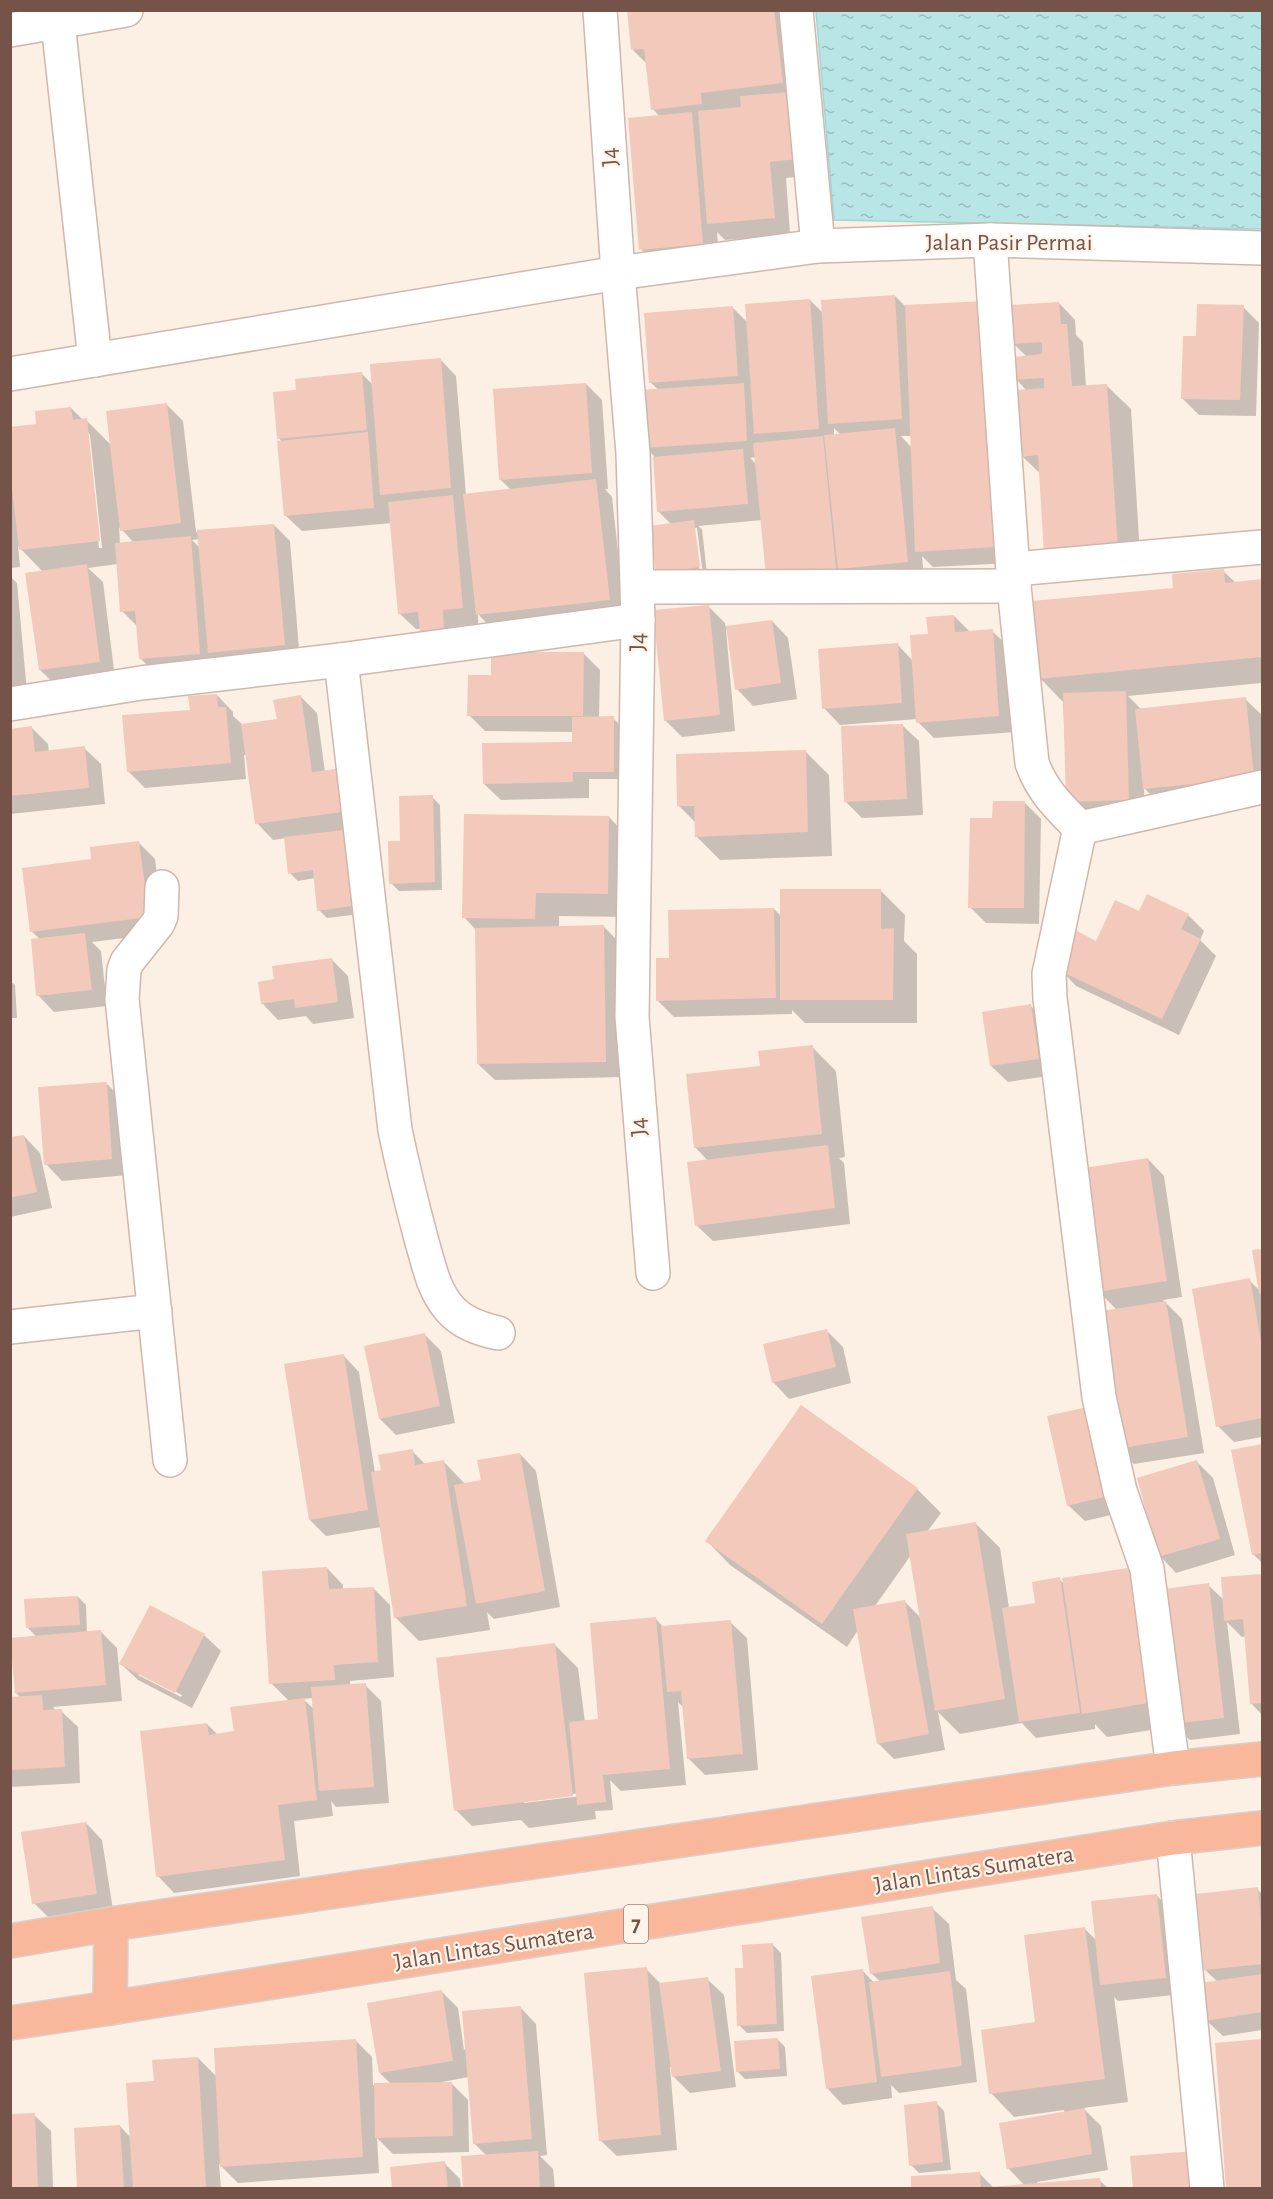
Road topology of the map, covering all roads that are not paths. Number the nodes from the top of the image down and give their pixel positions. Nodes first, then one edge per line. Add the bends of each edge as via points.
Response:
1 (126, 10) edge
2 (600, 10) edge
3 (796, 10) edge
4 (58, 23) junction
5 (10, 30) edge
6 (990, 240) junction
7 (818, 246) junction
8 (1263, 248) edge
9 (618, 273) junction
10 (95, 360) junction
11 (10, 374) edge
12 (1263, 547) edge
13 (1014, 577) junction
14 (638, 587) junction
15 (638, 620) junction
16 (341, 660) junction
17 (10, 704) edge
18 (1263, 787) edge
19 (1080, 828) junction
20 (162, 887) dead end
21 (653, 1273) dead end
22 (155, 1311) junction
23 (10, 1327) edge
24 (498, 1334) dead end
25 (170, 1460) dead end
26 (1263, 1759) edge
27 (1173, 1768) junction
28 (1263, 1828) edge
29 (1173, 1838) junction
30 (111, 1924) junction
31 (10, 1941) edge
32 (110, 2008) junction
33 (10, 2023) edge
34 (1207, 2188) edge

1 - 4 street
2 - 9 street, J4
3 - 7 street
4 - 5 street
4 - 10 street
6 - 7 street, Jalan Pasir Permai
6 - 8 street, Jalan Pasir Permai
6 - 13 street
7 - 9 street, Jalan Pasir Permai
9 - 10 street, Jalan Pasir Permai
9 - 14 street, J4 via 633,453
10 - 11 street, Jalan Pasir Permai
12 - 13 street
13 - 14 street
13 - 19 street via 1032,763 1047,793
14 - 15 street, J4
15 - 16 street
15 - 21 street, J4 via 632,1017
16 - 17 street via 141,683
16 - 24 street via 394,1118 410,1197 439,1293 465,1322
18 - 19 street
19 - 27 street via 1049,986 1099,1397 1120,1491 1147,1569
20 - 22 street via 161,916 127,962 122,999
22 - 23 street
22 - 25 street
26 - 27 highway
27 - 30 highway
28 - 29 highway, Jalan Lintas Sumatera / 7
29 - 32 highway, Jalan Lintas Sumatera / 7
29 - 34 street
30 - 31 highway
30 - 32 highway
32 - 33 highway, Jalan Lintas Sumatera / 7

